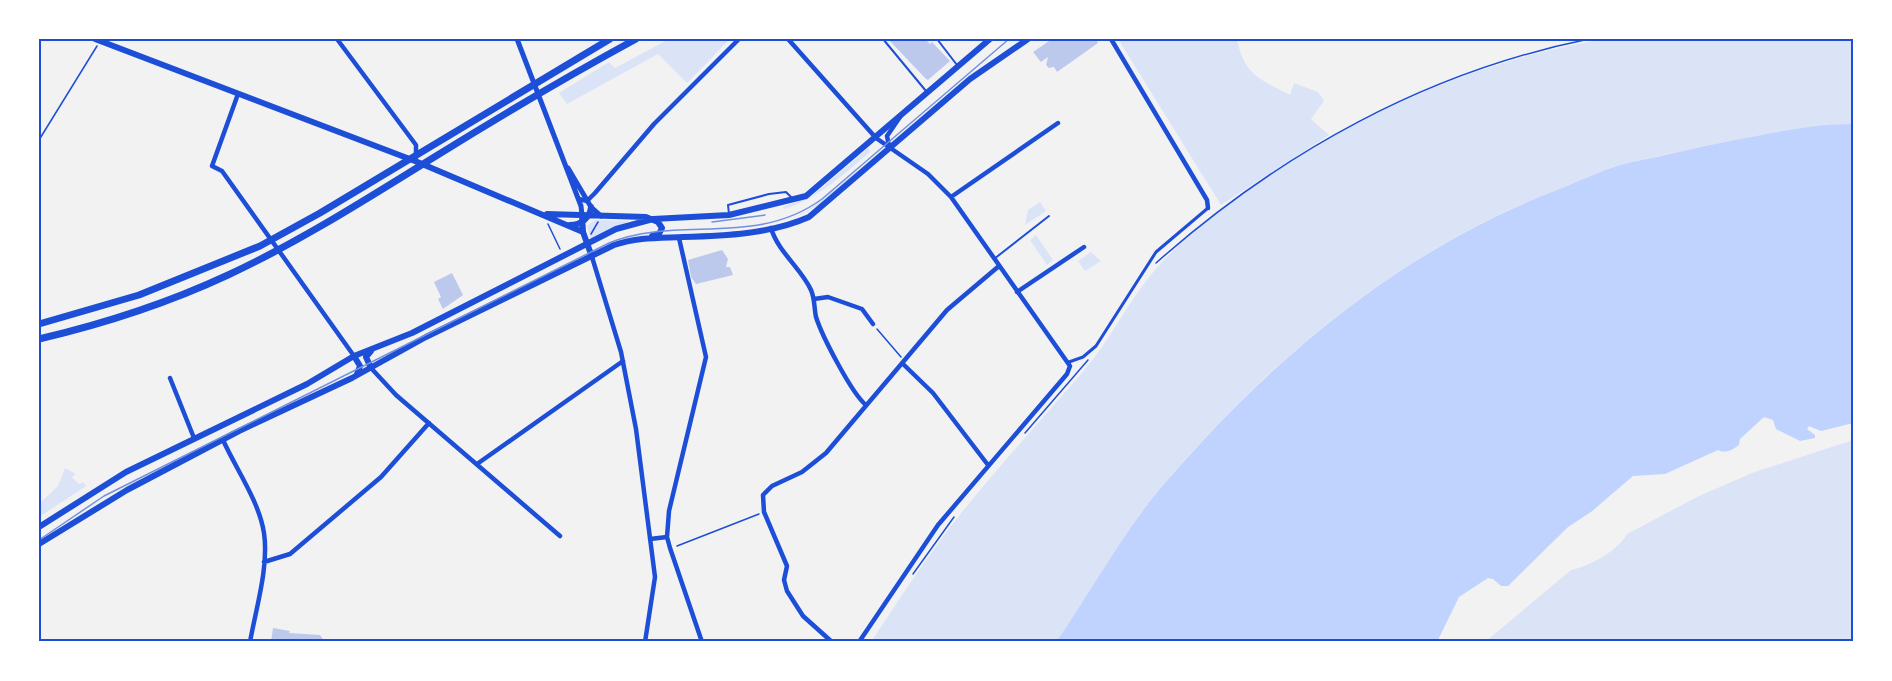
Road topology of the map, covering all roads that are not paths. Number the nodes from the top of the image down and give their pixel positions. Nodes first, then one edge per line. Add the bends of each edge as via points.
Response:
1 (337, 39) edge
2 (517, 39) edge
3 (610, 39) edge
4 (636, 39) edge
5 (739, 39) edge
6 (788, 39) edge
7 (883, 39) edge
8 (937, 39) edge
9 (990, 39) edge
10 (1028, 39) edge
11 (1111, 39) edge
12 (99, 40) edge
13 (959, 67) junction
14 (238, 94) junction
15 (928, 94) junction
16 (900, 117) junction
17 (1058, 123) dead end
18 (876, 138) junction
19 (891, 148) junction
20 (415, 161) junction
21 (564, 161) junction
22 (951, 197) junction
23 (579, 199) junction
24 (794, 201) junction
25 (589, 204) junction
26 (1208, 208) joint
27 (546, 214) junction
28 (729, 215) junction
29 (601, 216) junction
30 (1049, 216) dead end
31 (584, 218) junction
32 (653, 219) junction
33 (569, 225) junction
34 (771, 228) junction
35 (585, 237) junction
36 (679, 238) junction
37 (637, 239) junction
38 (1083, 247) dead end
39 (605, 250) junction
40 (592, 257) junction
41 (994, 259) junction
42 (999, 266) junction
43 (1017, 292) junction
44 (814, 299) junction
45 (39, 324) edge
46 (873, 324) road end
47 (39, 339) edge
48 (374, 348) junction
49 (354, 356) junction
50 (623, 361) junction
51 (903, 361) junction
52 (1069, 362) junction
53 (371, 368) junction
54 (354, 377) junction
55 (170, 378) dead end
56 (866, 405) junction
57 (429, 423) junction
58 (218, 427) junction
59 (194, 438) junction
60 (223, 440) junction
61 (477, 465) junction
62 (988, 465) junction
63 (105, 484) junction
64 (96, 508) junction
65 (39, 527) edge
66 (560, 536) dead end
67 (667, 537) junction
68 (650, 539) junction
69 (39, 544) edge
70 (264, 562) junction
71 (250, 642) edge
72 (645, 642) edge
73 (702, 642) edge
74 (832, 642) edge
75 (859, 642) edge

1 - 20 street via 416,145
2 - 21 street
3 - 45 highway via 260,246 139,295
4 - 47 highway via 266,256 139,310
5 - 25 street via 654,124
6 - 18 street
7 - 15 lane
8 - 13 lane
9 - 13 main road
10 - 19 main road via 970,79
11 - 26 street via 1207,200
12 - 14 main road
13 - 15 main road
14 - 20 main road
14 - 49 street via 212,166 222,171
15 - 16 main road
16 - 18 main road
16 - 19 street via 887,136
17 - 22 street
18 - 19 street
18 - 24 main road via 812,192
19 - 22 street via 928,174
19 - 34 main road via 812,215
20 - 27 main road
21 - 23 street
21 - 25 street
22 - 41 street
23 - 25 street
23 - 31 street
24 - 28 main road
24 - 28 lane via 786,192 769,194 728,205
25 - 29 street
25 - 31 main road
26 - 52 street via 1168,241 1146,266 1096,346
27 - 31 main road
27 - 33 main road
28 - 32 main road
29 - 31 main road
29 - 32 main road
29 - 35 main road via 587,221
30 - 41 lane
31 - 33 main road
31 - 35 main road
32 - 35 main road
32 - 37 main road via 661,232
33 - 35 main road
34 - 36 main road
34 - 44 street
35 - 39 main road
35 - 40 main road
35 - 48 main road via 563,256 412,333
36 - 37 main road
36 - 67 street via 706,357 669,512
37 - 39 main road
38 - 43 street
39 - 40 main road
40 - 50 street
40 - 53 main road
41 - 42 street
42 - 43 street
42 - 51 street via 946,310
43 - 52 street
44 - 46 street via 828,297 862,309
44 - 56 street via 823,332 857,397
48 - 49 main road
48 - 53 main road via 366,357
49 - 54 main road via 360,366
49 - 58 main road via 307,384
50 - 61 street
50 - 68 street
51 - 56 street
51 - 62 street
52 - 62 street via 1067,375
53 - 54 main road
53 - 57 street
54 - 60 main road
55 - 59 street
56 - 74 street via 814,464 767,490 762,501 787,566 784,580 794,604
57 - 61 street
57 - 70 street via 381,477 290,554
58 - 59 main road
58 - 60 main road
59 - 63 main road
60 - 64 main road
60 - 70 street via 262,524
61 - 66 street
62 - 75 street via 938,525
63 - 64 main road via 109,496
63 - 65 main road
64 - 69 main road
67 - 68 street
67 - 73 street
68 - 72 street via 655,587
70 - 71 street

